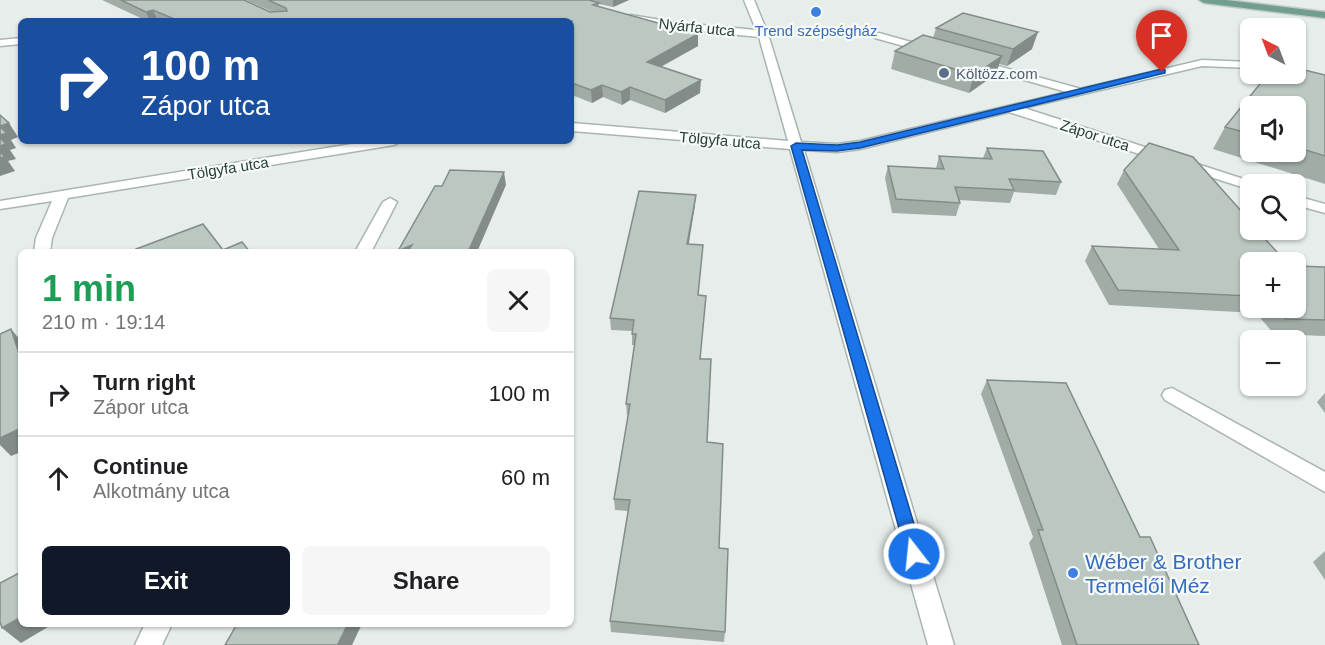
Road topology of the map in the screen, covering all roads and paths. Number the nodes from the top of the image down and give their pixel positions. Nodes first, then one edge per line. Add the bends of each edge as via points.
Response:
1 (1204, 0) edge
2 (754, 2) edge
3 (618, 15) edge
4 (1325, 15) edge
5 (763, 34) junction
6 (879, 36) dead end
7 (18, 41) edge
8 (0, 42) edge
9 (945, 54) edge
10 (967, 60) edge
11 (1240, 65) edge
12 (1077, 91) junction
13 (1010, 108) junction
14 (574, 127) edge
15 (376, 144) edge
16 (796, 146) junction
17 (1240, 182) edge
18 (62, 195) junction
19 (390, 202) dead end
20 (1306, 203) edge
21 (0, 206) edge
22 (1325, 209) edge
23 (42, 249) edge
24 (365, 249) edge
25 (1172, 395) dead end
26 (1325, 483) edge
27 (157, 627) edge
28 (148, 645) edge
29 (940, 645) edge

1 - 4 main road
2 - 5 street
3 - 5 street, Nyárfa utca
5 - 16 street
6 - 9 street
7 - 8 street
10 - 12 street
11 - 12 street via 1202,63
12 - 13 street
13 - 16 street via 860,145
13 - 17 street, Zápor utca
14 - 16 street, Tölgyfa utca
15 - 18 street, Tölgyfa utca
16 - 29 street
18 - 21 street, Tölgyfa utca
18 - 23 street
19 - 24 street
20 - 22 street
25 - 26 street
27 - 28 street

